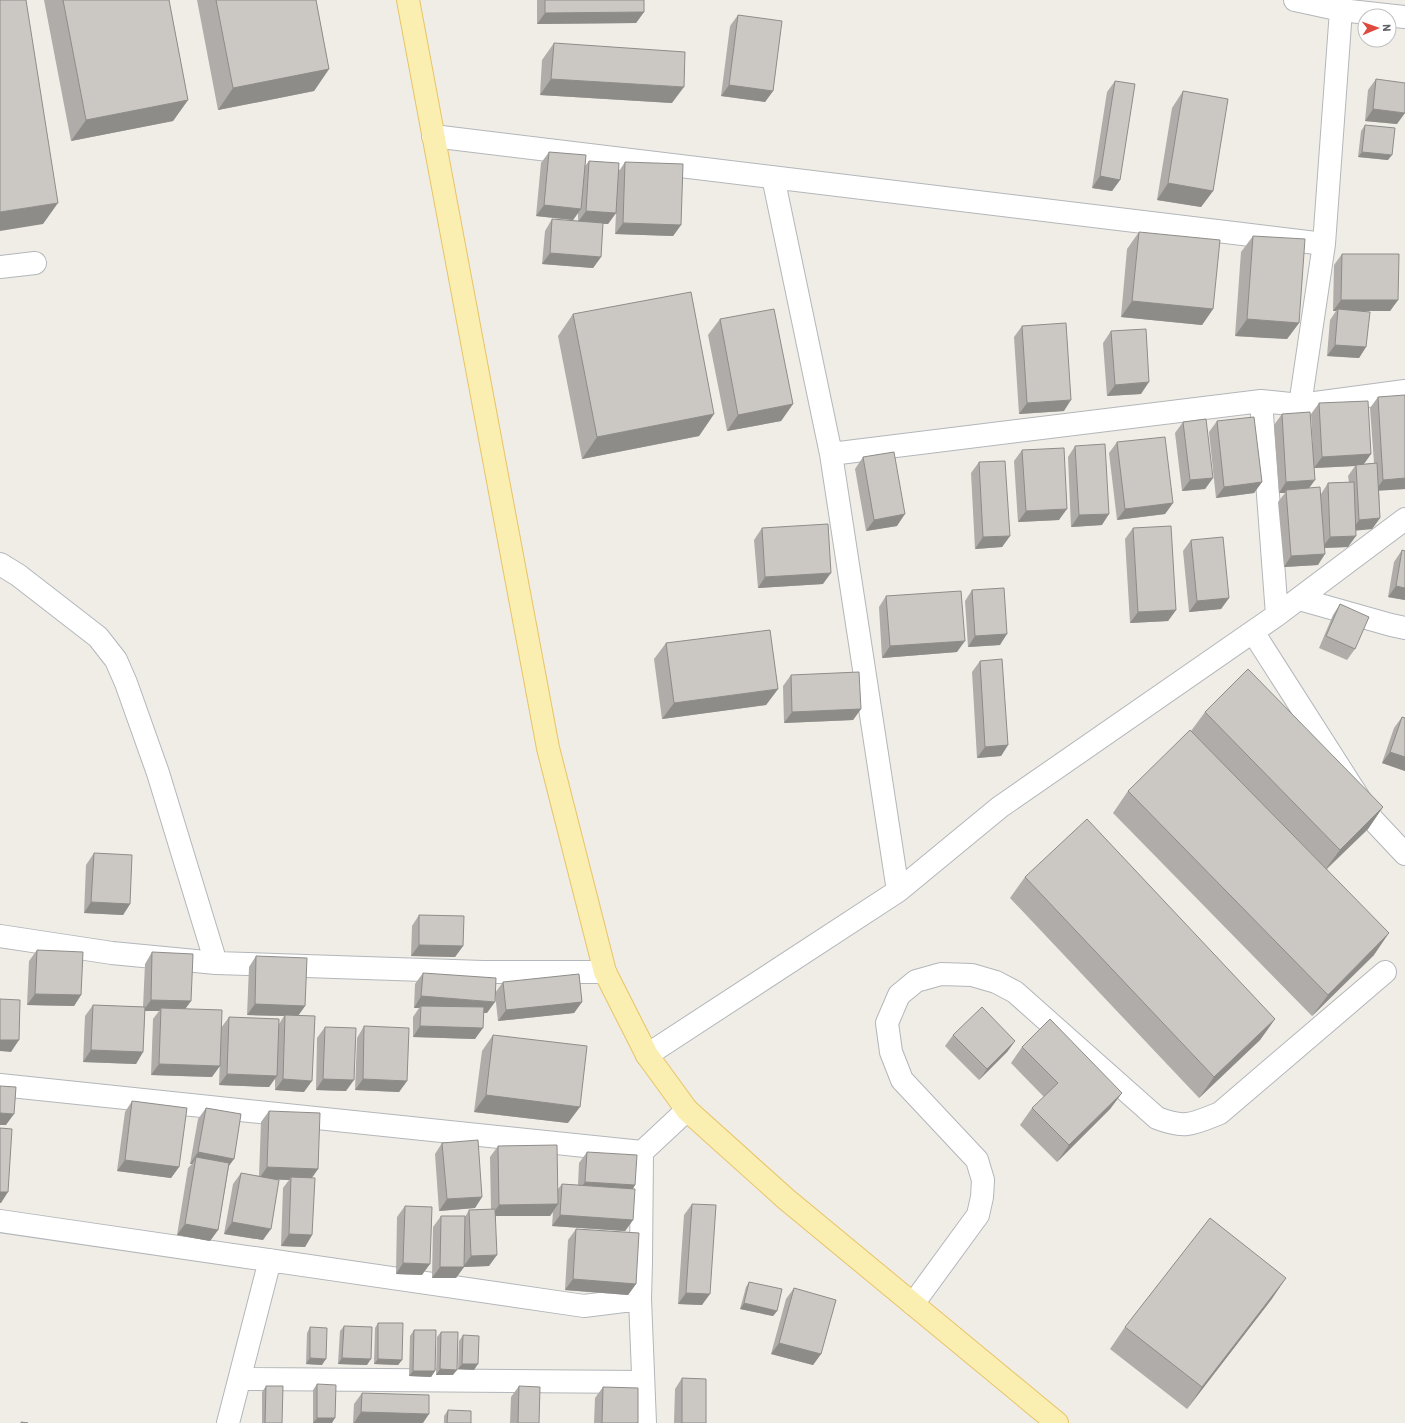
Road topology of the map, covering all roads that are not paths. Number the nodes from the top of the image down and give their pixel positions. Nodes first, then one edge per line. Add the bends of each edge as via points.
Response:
1 (408, 0) edge
2 (1295, 0) edge
3 (1341, 10) junction
4 (1405, 17) edge
5 (433, 136) junction
6 (773, 177) junction
7 (1324, 244) junction
8 (34, 263) dead end
9 (0, 268) edge
10 (1405, 391) edge
11 (1261, 401) junction
12 (1300, 405) junction
13 (831, 454) junction
14 (1405, 519) edge
15 (0, 564) edge
16 (1299, 599) junction
17 (1277, 615) junction
18 (1405, 628) edge
19 (1253, 632) junction
20 (1405, 854) edge
21 (898, 891) junction
22 (0, 936) edge
23 (216, 963) junction
24 (605, 972) junction
25 (1385, 972) dead end
26 (647, 1056) junction
27 (0, 1085) edge
28 (687, 1110) junction
29 (642, 1152) junction
30 (0, 1221) edge
31 (270, 1260) junction
32 (640, 1300) junction
33 (913, 1304) junction
34 (240, 1379) junction
35 (643, 1382) junction
36 (228, 1423) edge
37 (645, 1423) edge
38 (1057, 1423) edge

1 - 5 main road
2 - 3 street
3 - 4 street
3 - 7 street
5 - 6 street
5 - 24 main road via 548,748
6 - 7 street
6 - 13 street
7 - 12 street
8 - 9 street
10 - 12 street
11 - 12 street
11 - 13 street
11 - 17 street
13 - 21 street
14 - 16 street
15 - 23 street via 98,637 116,660 158,773
16 - 17 street
16 - 18 street
17 - 19 street
19 - 20 street via 1373,820
19 - 21 street via 1000,807
21 - 26 street
22 - 23 street via 112,953
23 - 24 street via 483,972
24 - 26 main road
25 - 33 street via 1220,1113 1185,1125 1157,1118 1015,992 996,982 972,975 942,974 916,981 899,995 887,1023 891,1052 902,1080 977,1160 983,1180 978,1215
26 - 28 main road
27 - 29 street
28 - 29 street
28 - 33 main road via 786,1199
29 - 32 street
30 - 31 street
31 - 32 street via 584,1306
31 - 34 street
32 - 35 street
33 - 38 main road
34 - 35 street
34 - 36 street
35 - 37 street

